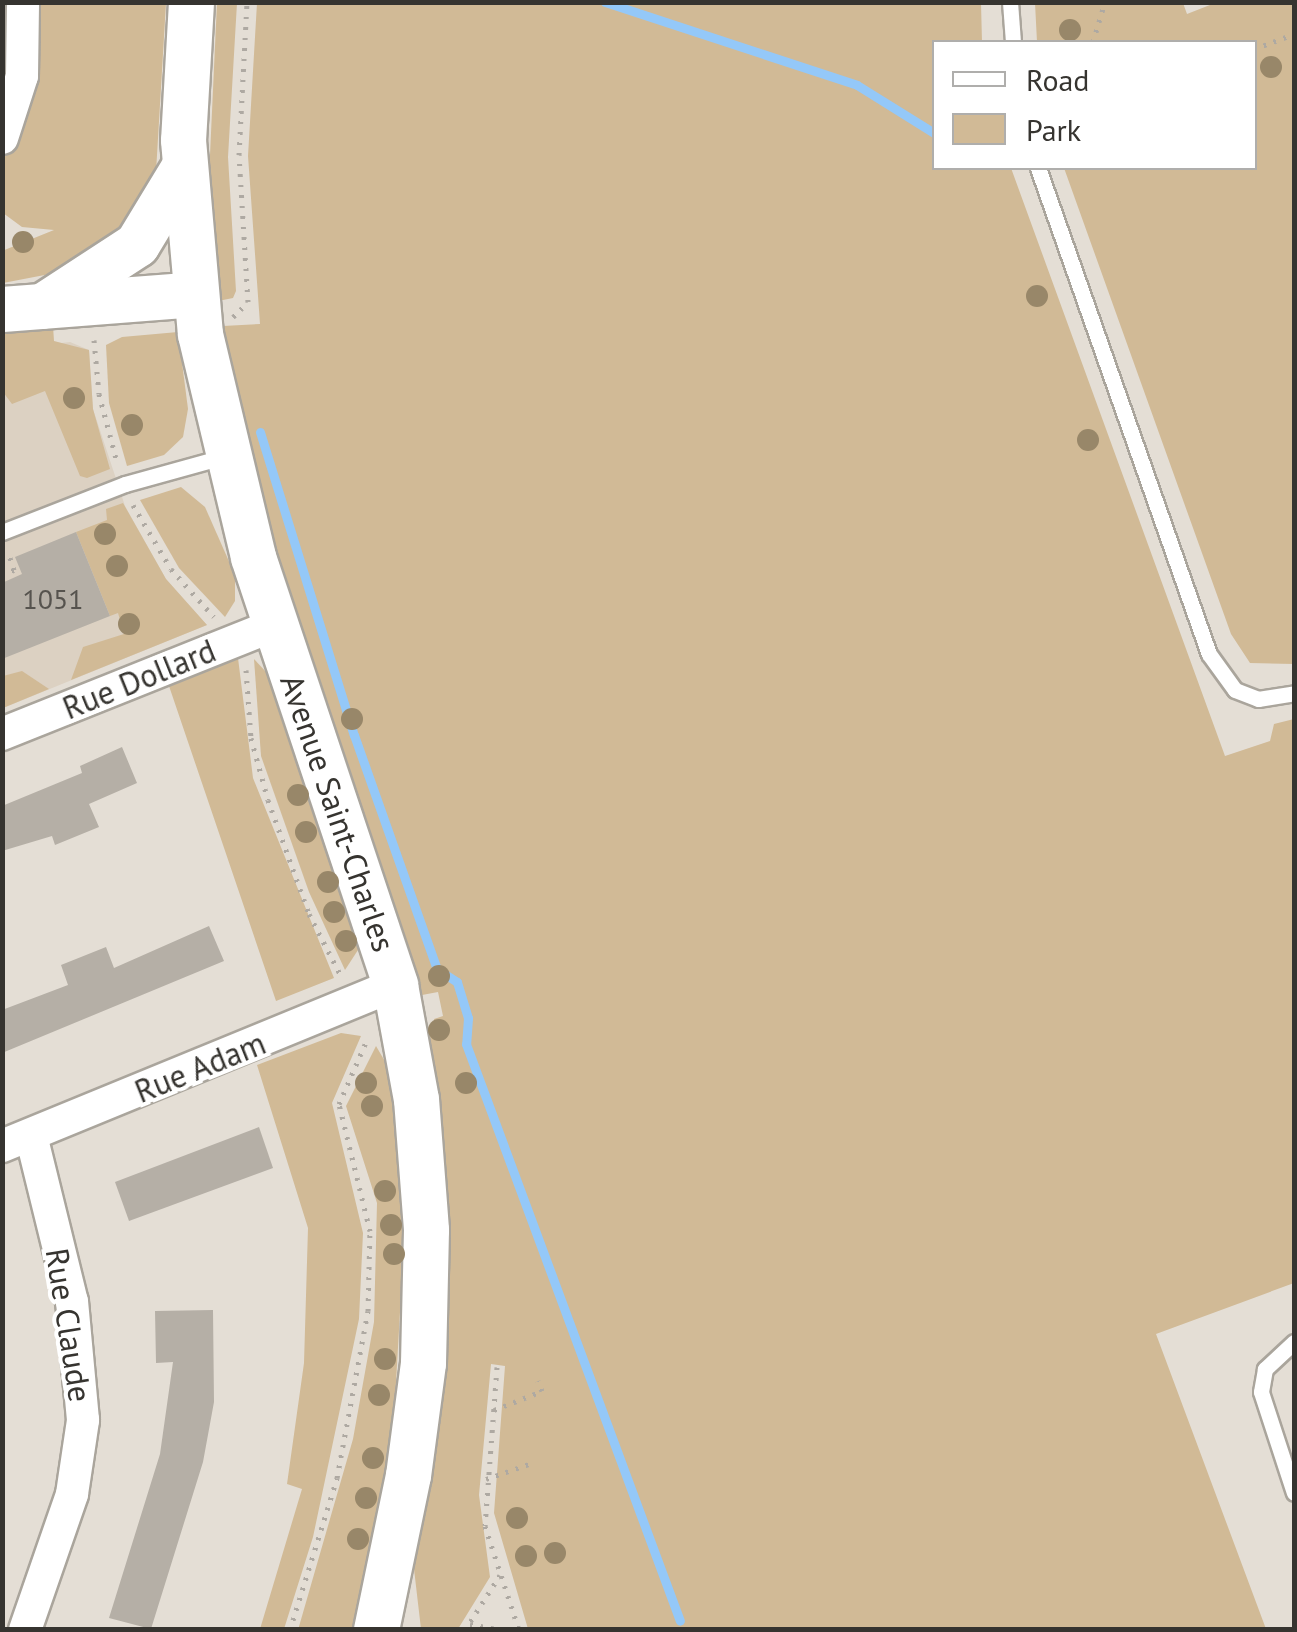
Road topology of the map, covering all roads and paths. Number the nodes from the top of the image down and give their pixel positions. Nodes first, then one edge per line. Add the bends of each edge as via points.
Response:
1 (23, 2) edge
2 (191, 2) edge
3 (246, 2) edge
4 (1010, 2) edge
5 (1105, 2) edge
6 (1294, 34) edge
7 (1013, 40) edge
8 (1094, 40) edge
9 (1257, 48) edge
10 (2, 138) edge
11 (184, 166) junction
12 (1039, 170) edge
13 (207, 306) junction
14 (22, 308) edge
15 (94, 332) dead end
16 (226, 456) junction
17 (120, 469) dead end
18 (131, 501) dead end
19 (2, 532) edge
20 (217, 619) dead end
21 (275, 625) junction
22 (246, 659) dead end
23 (1294, 693) edge
24 (2, 734) edge
25 (340, 974) dead end
26 (395, 984) junction
27 (366, 1037) dead end
28 (17, 1141) edge
29 (1294, 1342) edge
30 (497, 1367) dead end
31 (538, 1381) dead end
32 (494, 1410) junction
33 (535, 1462) dead end
34 (485, 1478) junction
35 (1294, 1493) edge
36 (500, 1575) junction
37 (468, 1626) edge
38 (26, 1630) edge
39 (290, 1630) edge
40 (376, 1630) edge
41 (502, 1630) edge
42 (519, 1630) edge

1 - 10 street via 22,76
2 - 11 street, Avenue Saint-Charles
3 - 13 path via 238,155 248,302 237,316
4 - 7 lane
5 - 8 path
6 - 9 path
11 - 13 street, Avenue Saint-Charles
11 - 14 street via 137,244
12 - 23 lane via 1209,654 1235,690 1258,698
13 - 14 street
13 - 16 street, Avenue Saint-Charles
15 - 17 path via 99,394
16 - 19 lane via 125,484
16 - 21 street, Avenue Saint-Charles
18 - 20 path via 172,569
21 - 24 street, Rue Dollard
21 - 26 street, Avenue Saint-Charles
22 - 25 path, Avenue Saint-Charles via 250,728 268,800
26 - 28 street, Rue Adam
26 - 40 street, Avenue Saint-Charles via 420,1133 426,1296 414,1440
27 - 39 path via 340,1104 370,1231 368,1311 334,1492
28 - 38 street, Rue Claude via 72,1302 84,1420 68,1507
29 - 35 lane via 1265,1368 1261,1392
30 - 32 path
31 - 32 path via 542,1392
32 - 34 path
33 - 34 path
34 - 36 path via 485,1526
36 - 37 path
36 - 42 path
37 - 41 path

